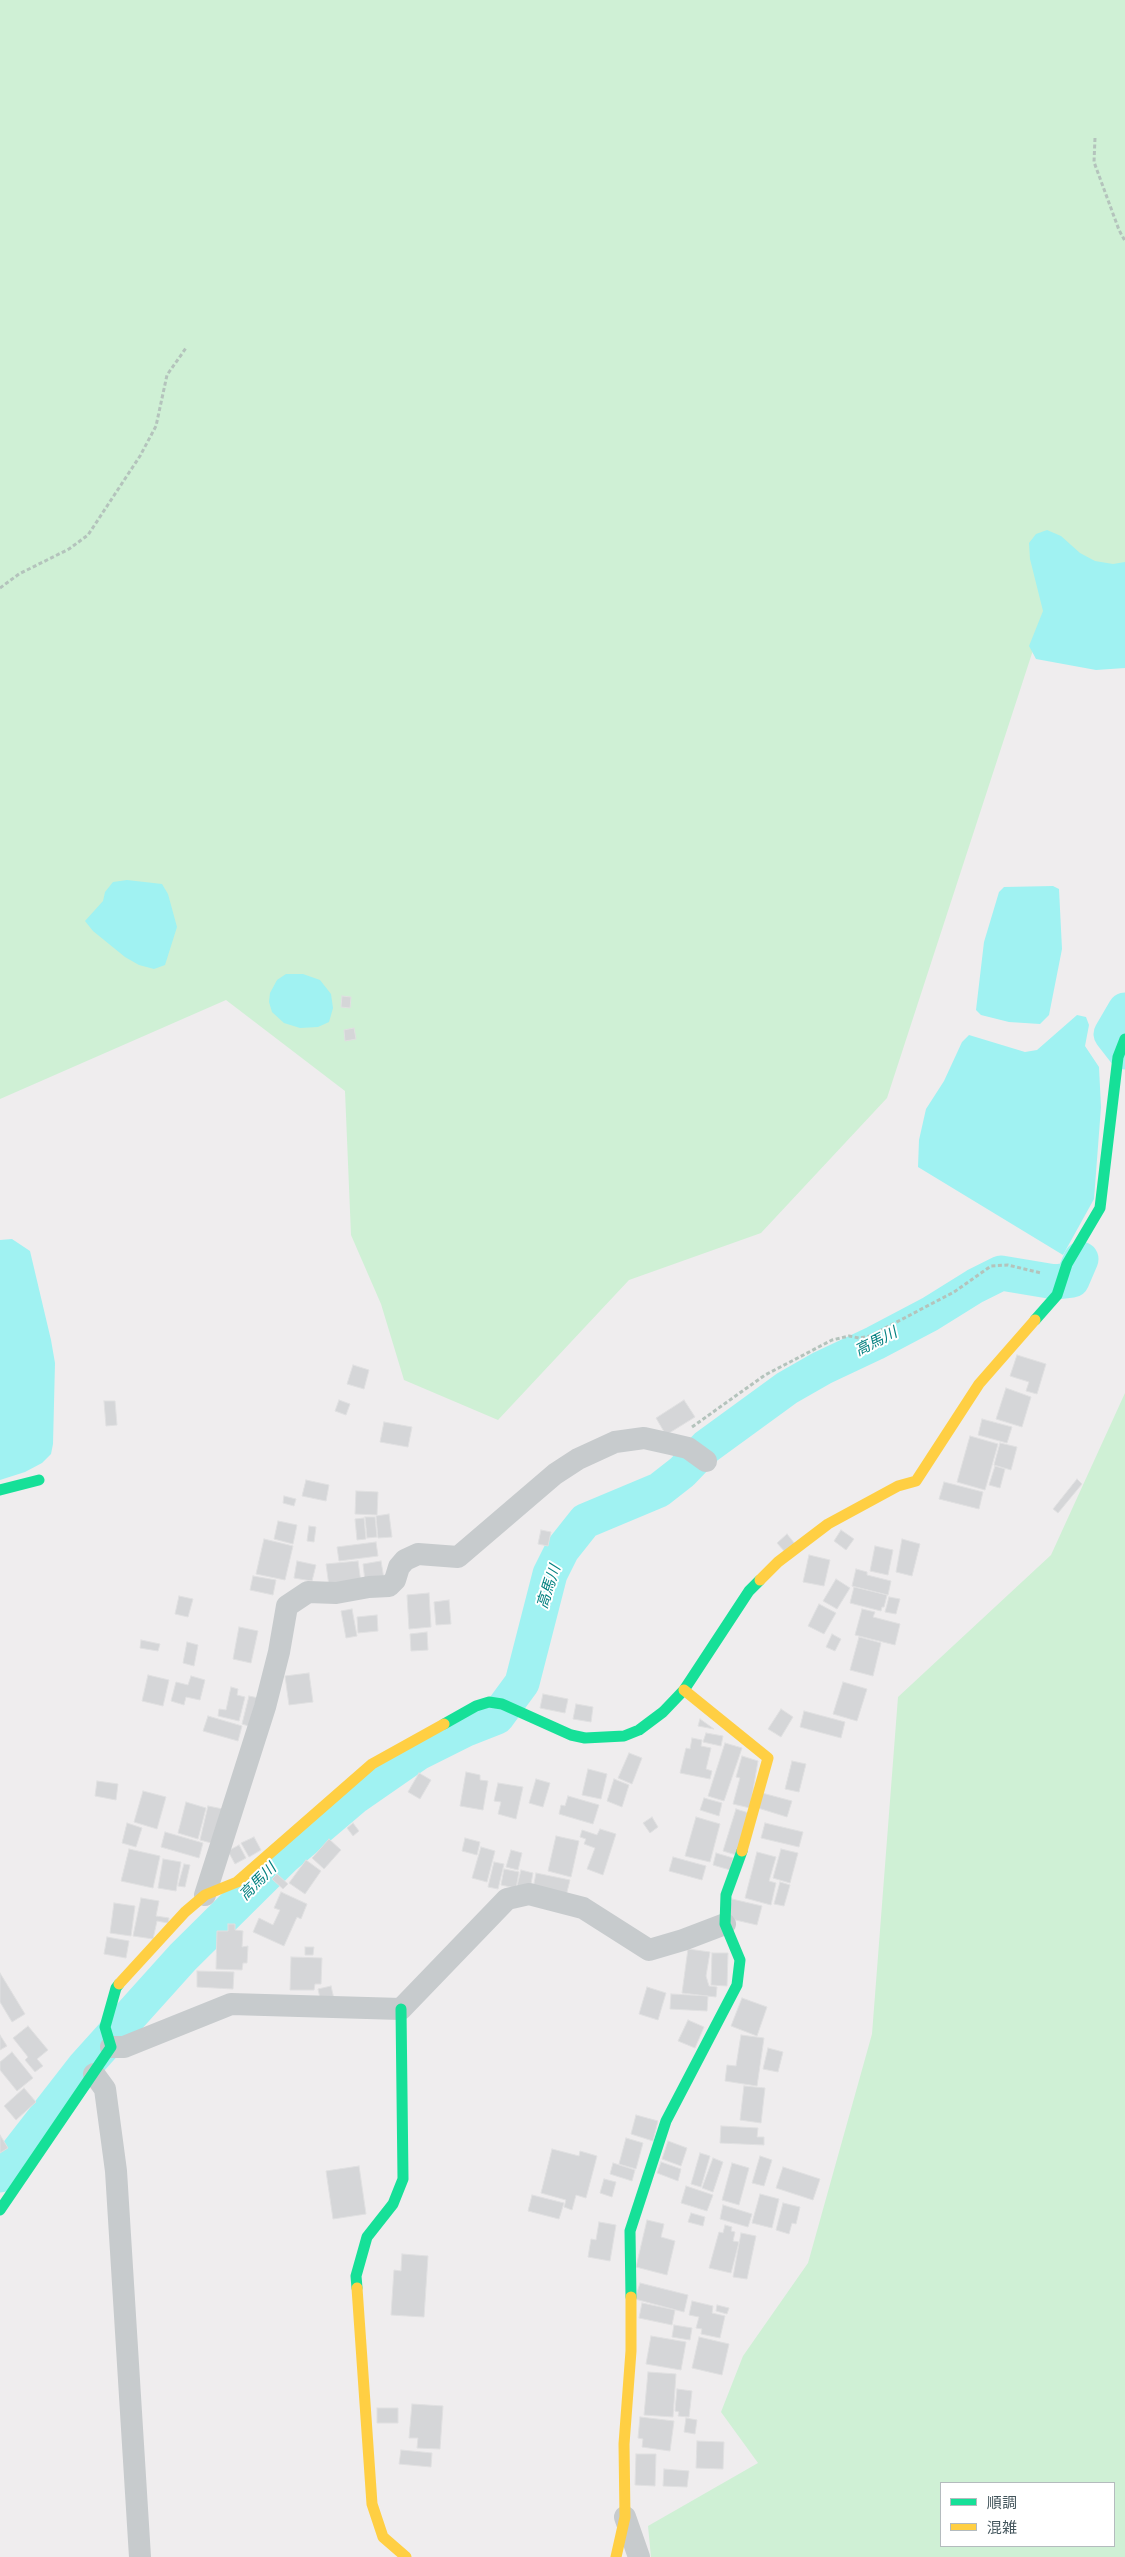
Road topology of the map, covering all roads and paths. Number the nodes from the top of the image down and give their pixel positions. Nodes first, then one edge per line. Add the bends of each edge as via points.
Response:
1 (1095, 138) dead end
2 (1125, 241) edge
3 (186, 348) dead end
4 (0, 588) edge
5 (1125, 1039) edge
6 (1064, 1278) junction
7 (664, 1442) junction
8 (706, 1461) dead end
9 (39, 1480) dead end
10 (0, 1490) edge
11 (684, 1690) junction
12 (205, 1895) junction
13 (725, 1924) junction
14 (401, 2009) junction
15 (111, 2047) junction
16 (94, 2074) junction
17 (0, 2210) edge
18 (625, 2517) junction
19 (140, 2557) edge
20 (406, 2557) edge
21 (616, 2557) edge
22 (638, 2557) edge

1 - 2 path via 1094,162
3 - 4 path via 167,375 156,426 88,535
5 - 6 street via 1118,1057 1100,1208 1066,1264
6 - 7 path via 1008,1265 991,1266 954,1292 870,1336 832,1340 765,1375 690,1428
6 - 11 street via 1057,1296 979,1384 916,1481 898,1486 854,1508 778,1562 749,1591
7 - 8 street via 688,1448
7 - 12 street via 644,1438 615,1442 578,1459 555,1474 458,1557 418,1554 405,1560 395,1580 388,1586 336,1593 308,1592 287,1606 265,1707
9 - 10 street
11 - 12 street via 640,1730 624,1736 585,1738 571,1735 502,1704 489,1702 476,1706 372,1764 237,1882
11 - 13 street via 768,1758 737,1869 726,1895
12 - 15 street via 185,1912 116,1988 105,2027
13 - 14 street via 649,1950 583,1908 529,1894 507,1898
13 - 18 street via 740,1960 737,1985 666,2121 630,2231 631,2350 624,2444
14 - 15 street via 231,2004 124,2047
14 - 20 street via 404,2179 393,2204 367,2237 356,2276 372,2504 383,2536
15 - 16 street
16 - 17 street
16 - 19 street via 105,2089 116,2171
18 - 21 street
18 - 22 street

